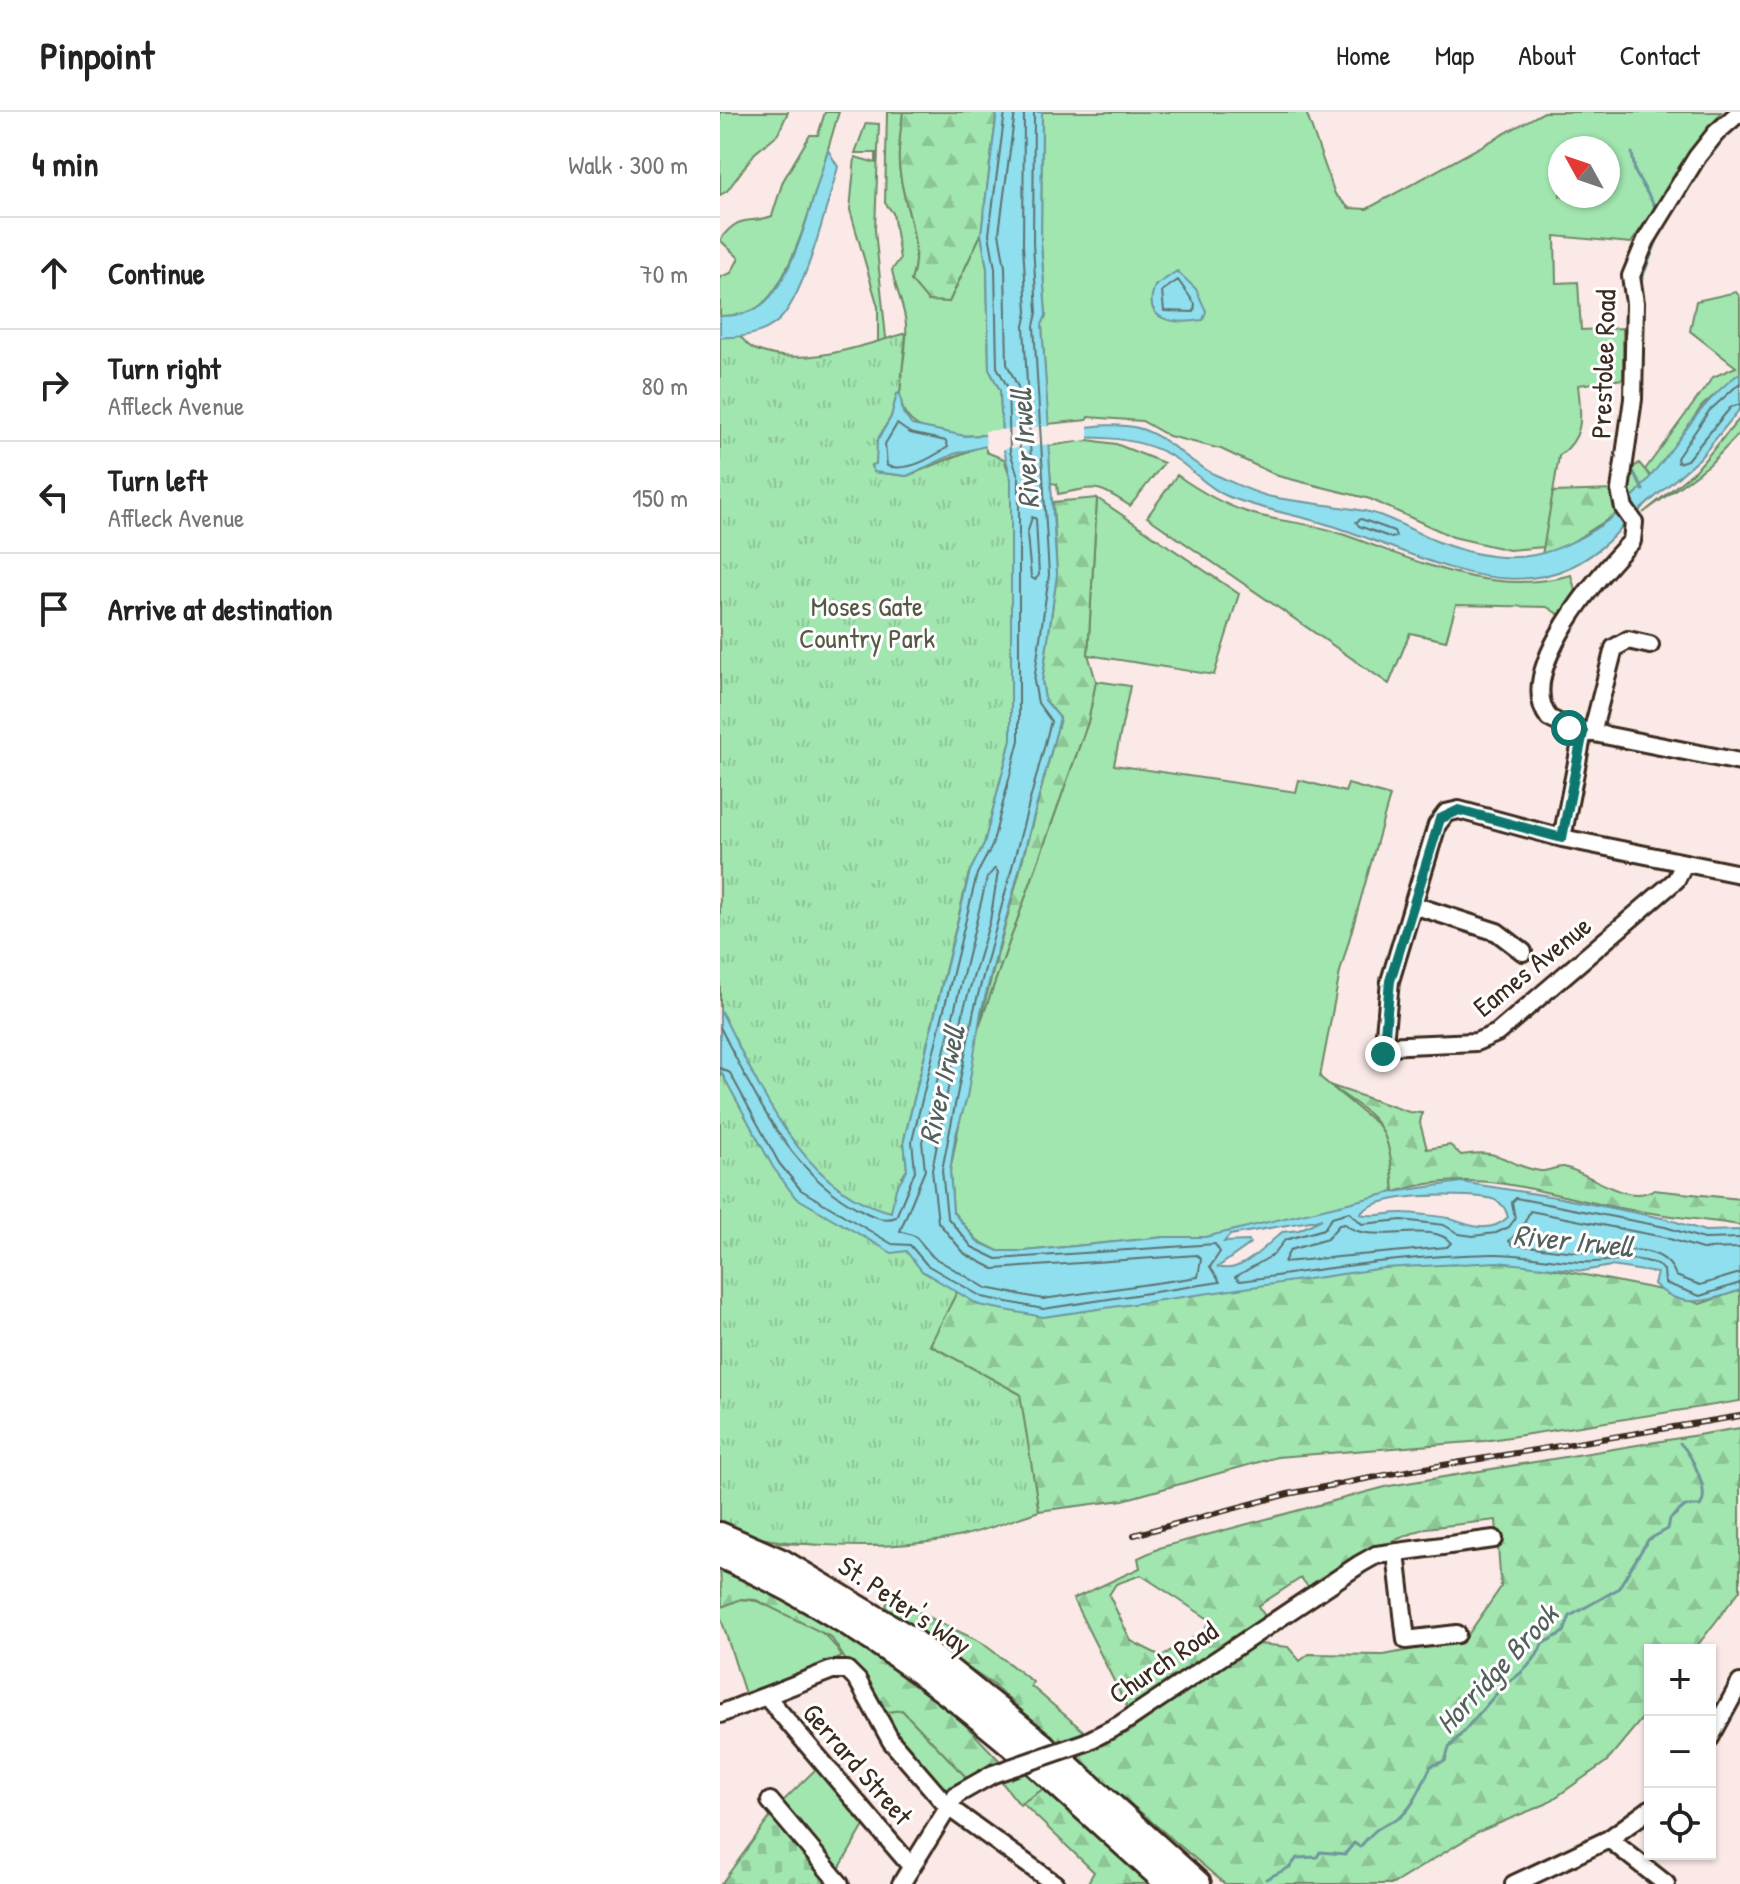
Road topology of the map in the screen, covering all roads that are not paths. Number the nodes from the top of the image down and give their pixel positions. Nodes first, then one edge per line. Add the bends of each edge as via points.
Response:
1 (1740, 112) edge
2 (1650, 645) dead end
3 (1588, 733) junction
4 (1740, 762) edge
5 (1562, 838) junction
6 (1684, 864) junction
7 (1740, 874) edge
8 (1413, 905) junction
9 (1515, 950) dead end
10 (720, 1535) edge
11 (1494, 1539) dead end
12 (1396, 1553) junction
13 (720, 1555) edge
14 (1457, 1634) dead end
15 (1740, 1683) edge
16 (766, 1696) junction
17 (720, 1714) edge
18 (1716, 1727) edge
19 (1040, 1756) junction
20 (770, 1801) dead end
21 (947, 1806) junction
22 (1644, 1813) edge
23 (1609, 1839) junction
24 (911, 1866) junction
25 (1032, 1878) edge
26 (1169, 1878) edge
27 (840, 1884) edge
28 (901, 1884) edge
29 (1055, 1884) edge
30 (1200, 1884) edge
31 (1514, 1884) edge
32 (1666, 1884) edge

1 - 3 street, Prestolee Road via 1697,157 1646,240 1631,276 1632,421 1622,473 1632,541 1582,595 1548,660 1541,699 1545,713
2 - 3 street via 1628,640 1614,648
3 - 4 street
3 - 5 street
5 - 6 street
5 - 8 street via 1459,810 1446,813 1437,825
6 - 7 street
6 - 8 street, Eames Avenue via 1676,880 1497,1033 1476,1042 1383,1050 1388,990
8 - 9 street via 1497,932
10 - 19 highway, St. Peter's Way via 782,1562 907,1637
11 - 12 street, Church Road
12 - 14 street via 1406,1640
12 - 21 street, Church Road, bridge via 1360,1564 1121,1724 1086,1742 993,1774 966,1787
13 - 19 highway, St. Peter's Way via 882,1643
15 - 18 street
16 - 17 street
16 - 21 street via 832,1670 847,1670 891,1741
16 - 24 street, Gerrard Street
19 - 26 highway, St. Peter's Way
20 - 27 street
21 - 24 street, Church Road
21 - 25 street
22 - 23 street
23 - 31 street
23 - 32 street
24 - 28 street, Church Road
25 - 29 street
26 - 30 highway, St. Peter's Way

